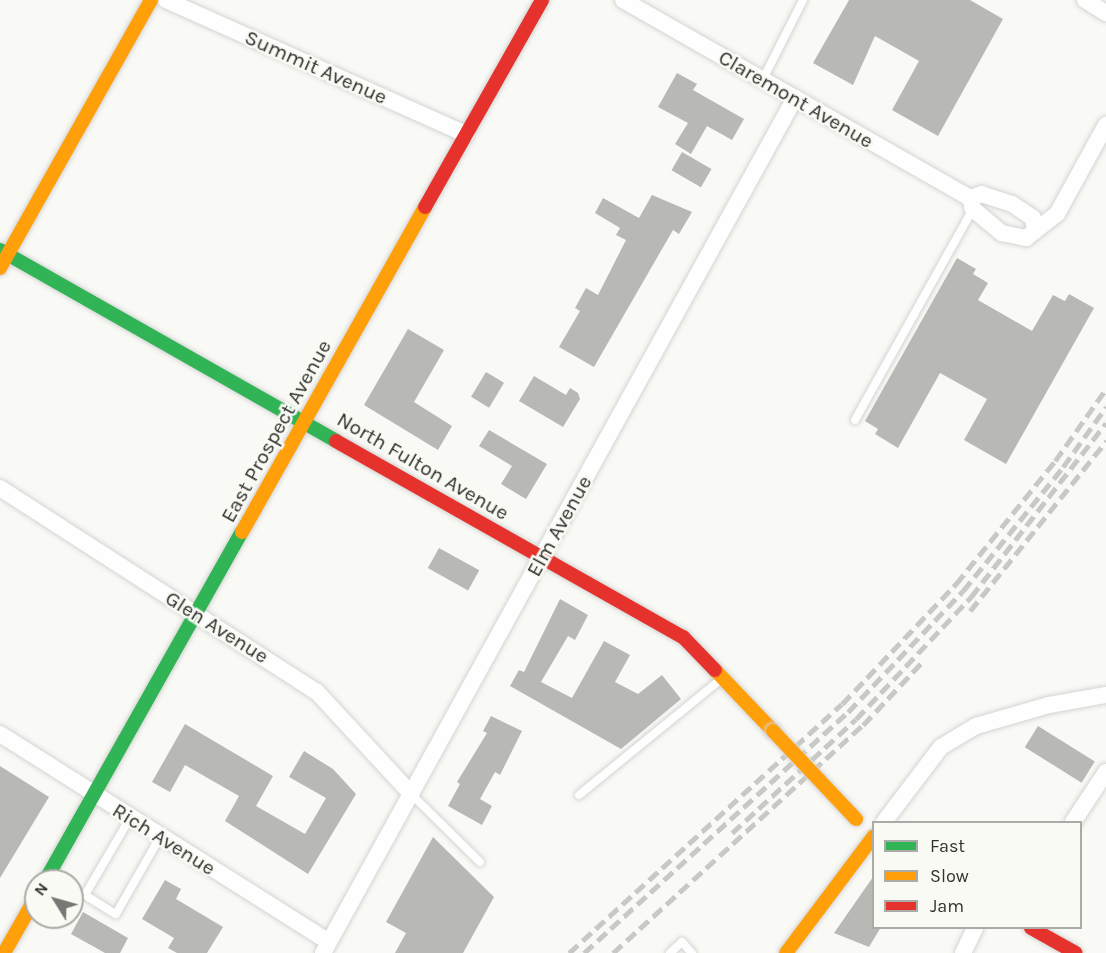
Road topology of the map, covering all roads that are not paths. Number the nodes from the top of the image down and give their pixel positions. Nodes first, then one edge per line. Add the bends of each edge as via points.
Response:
1 (151, 0) edge
2 (166, 0) edge
3 (542, 0) edge
4 (623, 0) edge
5 (803, 0) edge
6 (1085, 0) edge
7 (1106, 14) edge
8 (763, 79) junction
9 (795, 98) junction
10 (1106, 125) edge
11 (466, 134) junction
12 (972, 203) junction
13 (1035, 231) junction
14 (4, 252) edge
15 (0, 268) edge
16 (855, 420) dead end
17 (305, 423) junction
18 (0, 488) edge
19 (541, 558) junction
20 (197, 615) junction
21 (722, 678) junction
22 (1106, 695) edge
23 (0, 734) edge
24 (1106, 772) edge
25 (95, 794) junction
26 (411, 794) junction
27 (579, 795) dead end
28 (130, 818) junction
29 (885, 821) edge
30 (1074, 821) edge
31 (872, 834) edge
32 (872, 836) edge
33 (160, 837) junction
34 (480, 862) dead end
35 (52, 869) edge
36 (24, 918) edge
37 (974, 929) edge
38 (1034, 929) edge
39 (326, 947) edge
40 (4, 953) edge
41 (670, 953) edge
42 (692, 953) edge
43 (786, 953) edge
44 (963, 953) edge
45 (1076, 953) edge

1 - 14 street
2 - 11 street, Summit Avenue
3 - 11 street, East Prospect Avenue
4 - 8 street, Claremont Avenue
5 - 8 lane
6 - 7 street
8 - 9 street, Claremont Avenue
9 - 12 street, Claremont Avenue
9 - 19 street, Elm Avenue
10 - 13 street via 1057,214
11 - 17 street, East Prospect Avenue
12 - 13 street, Claremont Avenue via 1012,238 1026,238
12 - 13 street, Claremont Avenue via 982,194 1012,204 1033,218
12 - 16 lane
14 - 15 street
14 - 17 street, North Fulton Avenue
17 - 19 street, North Fulton Avenue
17 - 20 street, East Prospect Avenue
18 - 20 street, Glen Avenue
19 - 21 street, North Fulton Avenue via 682,637
19 - 26 street, Elm Avenue
20 - 25 street, East Prospect Avenue
20 - 26 street, Glen Avenue via 317,692
21 - 27 lane
21 - 31 street, North Fulton Avenue, bridge
22 - 29 street via 1050,705 976,726 941,747
23 - 25 street, Rich Avenue
24 - 30 street
25 - 28 street, Rich Avenue
25 - 35 street, East Prospect Avenue
26 - 34 lane
26 - 39 street, Elm Avenue
28 - 33 street, Rich Avenue
28 - 33 lane via 85,895 116,914
32 - 43 street
33 - 39 street, Rich Avenue
36 - 40 street
37 - 44 street
38 - 45 street
41 - 42 lane via 682,942

